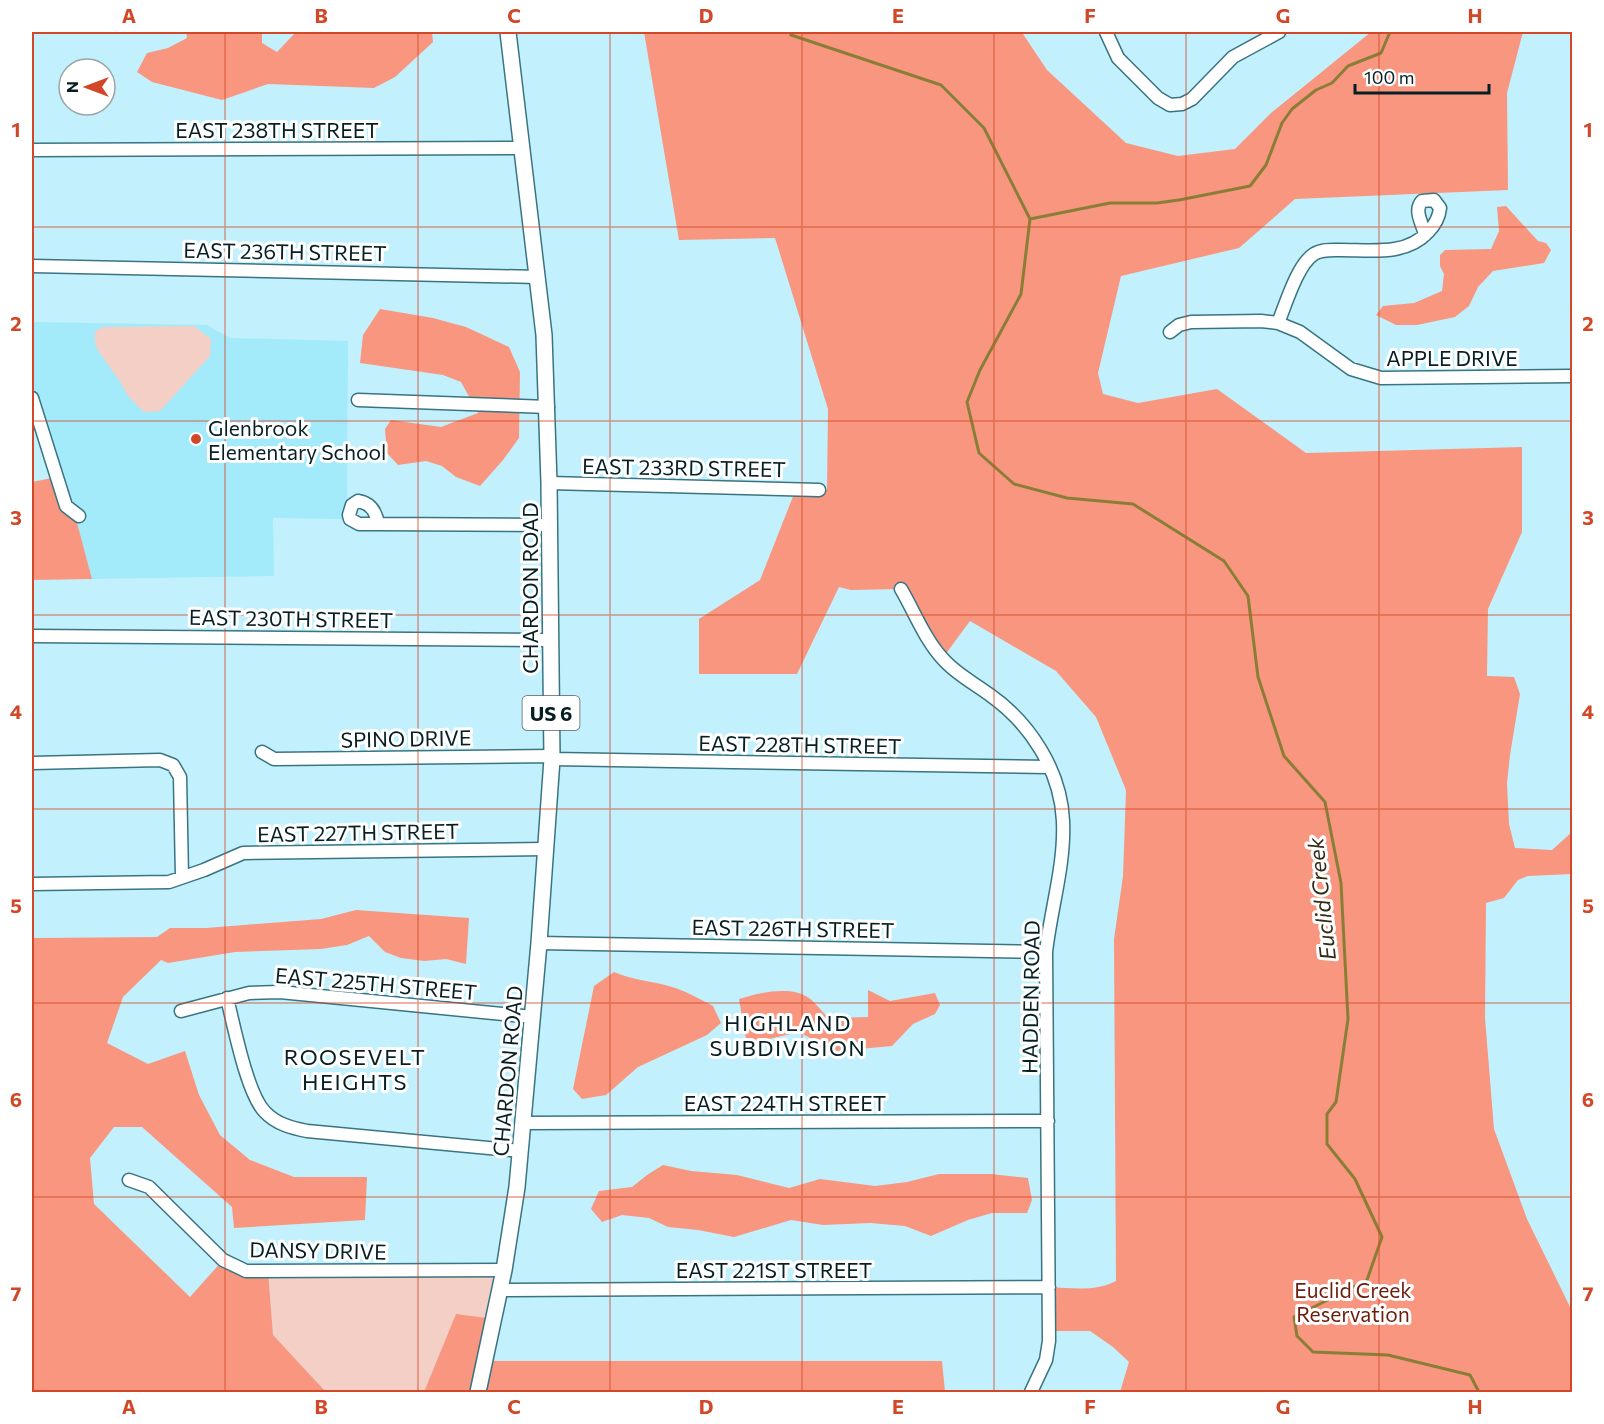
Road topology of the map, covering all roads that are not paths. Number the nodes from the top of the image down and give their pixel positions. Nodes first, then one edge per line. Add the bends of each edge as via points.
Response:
1 (508, 32) edge
2 (1106, 32) edge
3 (1279, 32) edge
4 (523, 148) junction
5 (32, 150) edge
6 (1425, 236) dead end
7 (32, 266) edge
8 (538, 277) junction
9 (1278, 323) junction
10 (1170, 332) dead end
11 (1572, 376) edge
12 (32, 398) edge
13 (358, 400) dead end
14 (548, 407) junction
15 (549, 483) junction
16 (819, 490) dead end
17 (79, 516) dead end
18 (378, 524) dead end
19 (549, 525) junction
20 (901, 588) dead end
21 (32, 636) edge
22 (550, 640) junction
23 (262, 752) dead end
24 (552, 758) junction
25 (32, 763) edge
26 (1049, 767) junction
27 (546, 849) junction
28 (182, 877) junction
29 (32, 884) edge
30 (539, 943) junction
31 (1046, 952) junction
32 (227, 998) junction
33 (181, 1011) dead end
34 (533, 1017) junction
35 (1048, 1121) junction
36 (523, 1123) junction
37 (521, 1151) junction
38 (129, 1180) dead end
39 (504, 1270) junction
40 (1049, 1287) junction
41 (499, 1290) junction
42 (478, 1392) edge
43 (1031, 1392) edge

1 - 4 main road, CHARDON ROAD / US 6
2 - 3 street via 1118,58 1170,105 1192,99 1233,57
4 - 5 street, EAST 238TH STREET
4 - 8 main road, CHARDON ROAD / US 6
6 - 9 street via 1395,250 1316,253 1301,268
7 - 8 street, EAST 236TH STREET
8 - 14 main road, CHARDON ROAD / US 6
9 - 10 street, APPLE DRIVE via 1191,322
9 - 11 street, APPLE DRIVE via 1300,332 1351,369 1373,376
12 - 17 street via 66,506
13 - 14 street
14 - 15 main road, CHARDON ROAD / US 6
15 - 16 street, EAST 233RD STREET
15 - 19 main road, CHARDON ROAD / US 6
18 - 19 street
19 - 22 main road, CHARDON ROAD / US 6
20 - 26 street, HADDEN ROAD via 942,659 1016,715 1037,742
21 - 22 street, EAST 230TH STREET
22 - 24 main road, CHARDON ROAD / US 6
23 - 24 street, SPINO DRIVE via 274,759
24 - 26 street, EAST 228TH STREET
24 - 27 main road, CHARDON ROAD / US 6
25 - 28 street via 160,760 173,765 180,777
26 - 31 street, HADDEN ROAD via 1059,794 1063,854
27 - 28 street, EAST 227TH STREET via 243,853
27 - 30 main road, CHARDON ROAD / US 6
28 - 29 street, EAST 227TH STREET via 156,884
30 - 31 street, EAST 226TH STREET
30 - 34 main road, CHARDON ROAD / US 6
31 - 35 street, HADDEN ROAD
32 - 33 street, EAST 225TH STREET
32 - 34 street, EAST 225TH STREET via 280,992
32 - 37 street via 251,1090 265,1113 278,1122 307,1131
34 - 36 main road, CHARDON ROAD / US 6
35 - 36 street, EAST 224TH STREET
35 - 40 street, HADDEN ROAD
36 - 37 main road, CHARDON ROAD / US 6
37 - 39 main road, CHARDON ROAD / US 6
38 - 39 street, DANSY DRIVE via 149,1187 223,1260 246,1271
39 - 41 main road, CHARDON ROAD / US 6
40 - 41 street, EAST 221ST STREET
40 - 43 street, HADDEN ROAD via 1048,1351
41 - 42 main road, CHARDON ROAD / US 6

